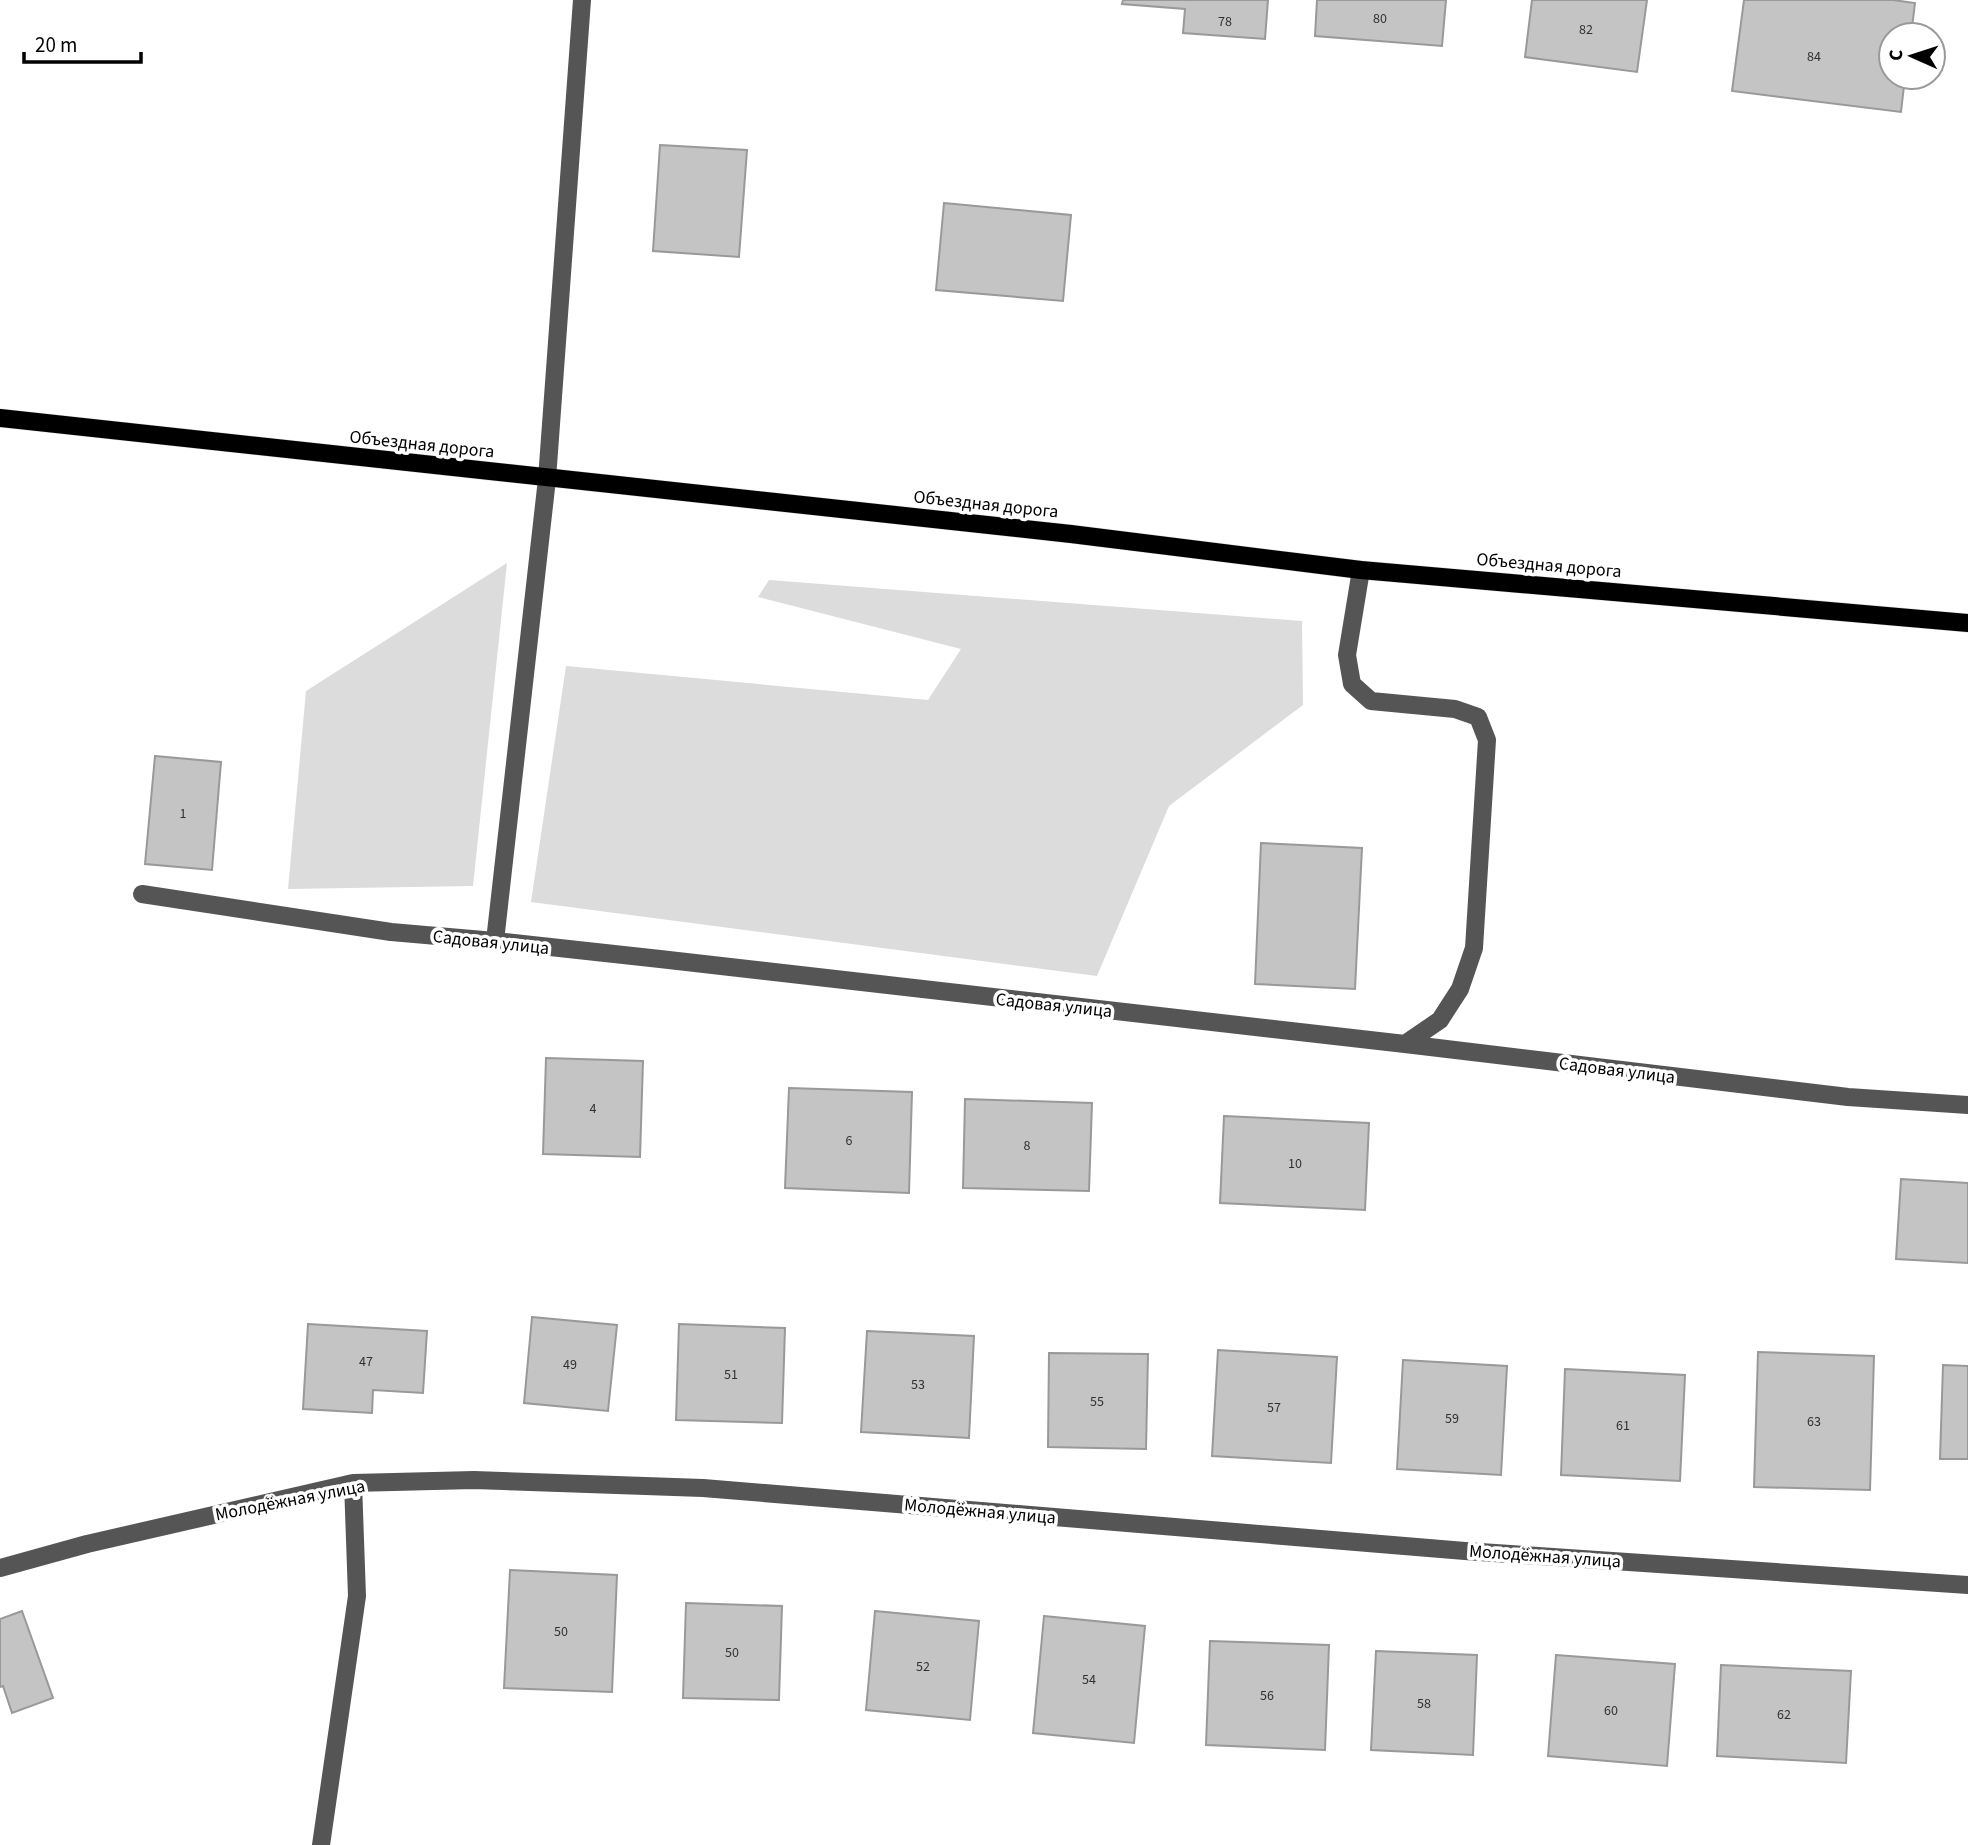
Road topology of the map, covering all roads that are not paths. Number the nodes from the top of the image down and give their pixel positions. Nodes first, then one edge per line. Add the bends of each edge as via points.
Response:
1 (582, 0) edge
2 (0, 418) edge
3 (547, 479) junction
4 (1362, 570) junction
5 (1968, 623) edge
6 (142, 894) dead end
7 (495, 941) junction
8 (1405, 1044) junction
9 (1968, 1105) edge
10 (353, 1483) junction
11 (0, 1568) edge
12 (1968, 1585) edge
13 (321, 1845) edge

1 - 3 street
2 - 3 main road, Объездная дорога
3 - 4 main road, Объездная дорога
3 - 7 street
4 - 5 main road, Объездная дорога
4 - 8 street via 1347,655 1352,684 1371,701 1455,709 1478,718 1487,740 1474,948 1460,989 1440,1020
6 - 7 street, Садовая улица via 391,932
7 - 8 street, Садовая улица
8 - 9 street, Садовая улица via 1848,1097
10 - 11 street, Молодёжная улица
10 - 12 street, Молодёжная улица via 474,1480 703,1488 1465,1551
10 - 13 street via 357,1595

